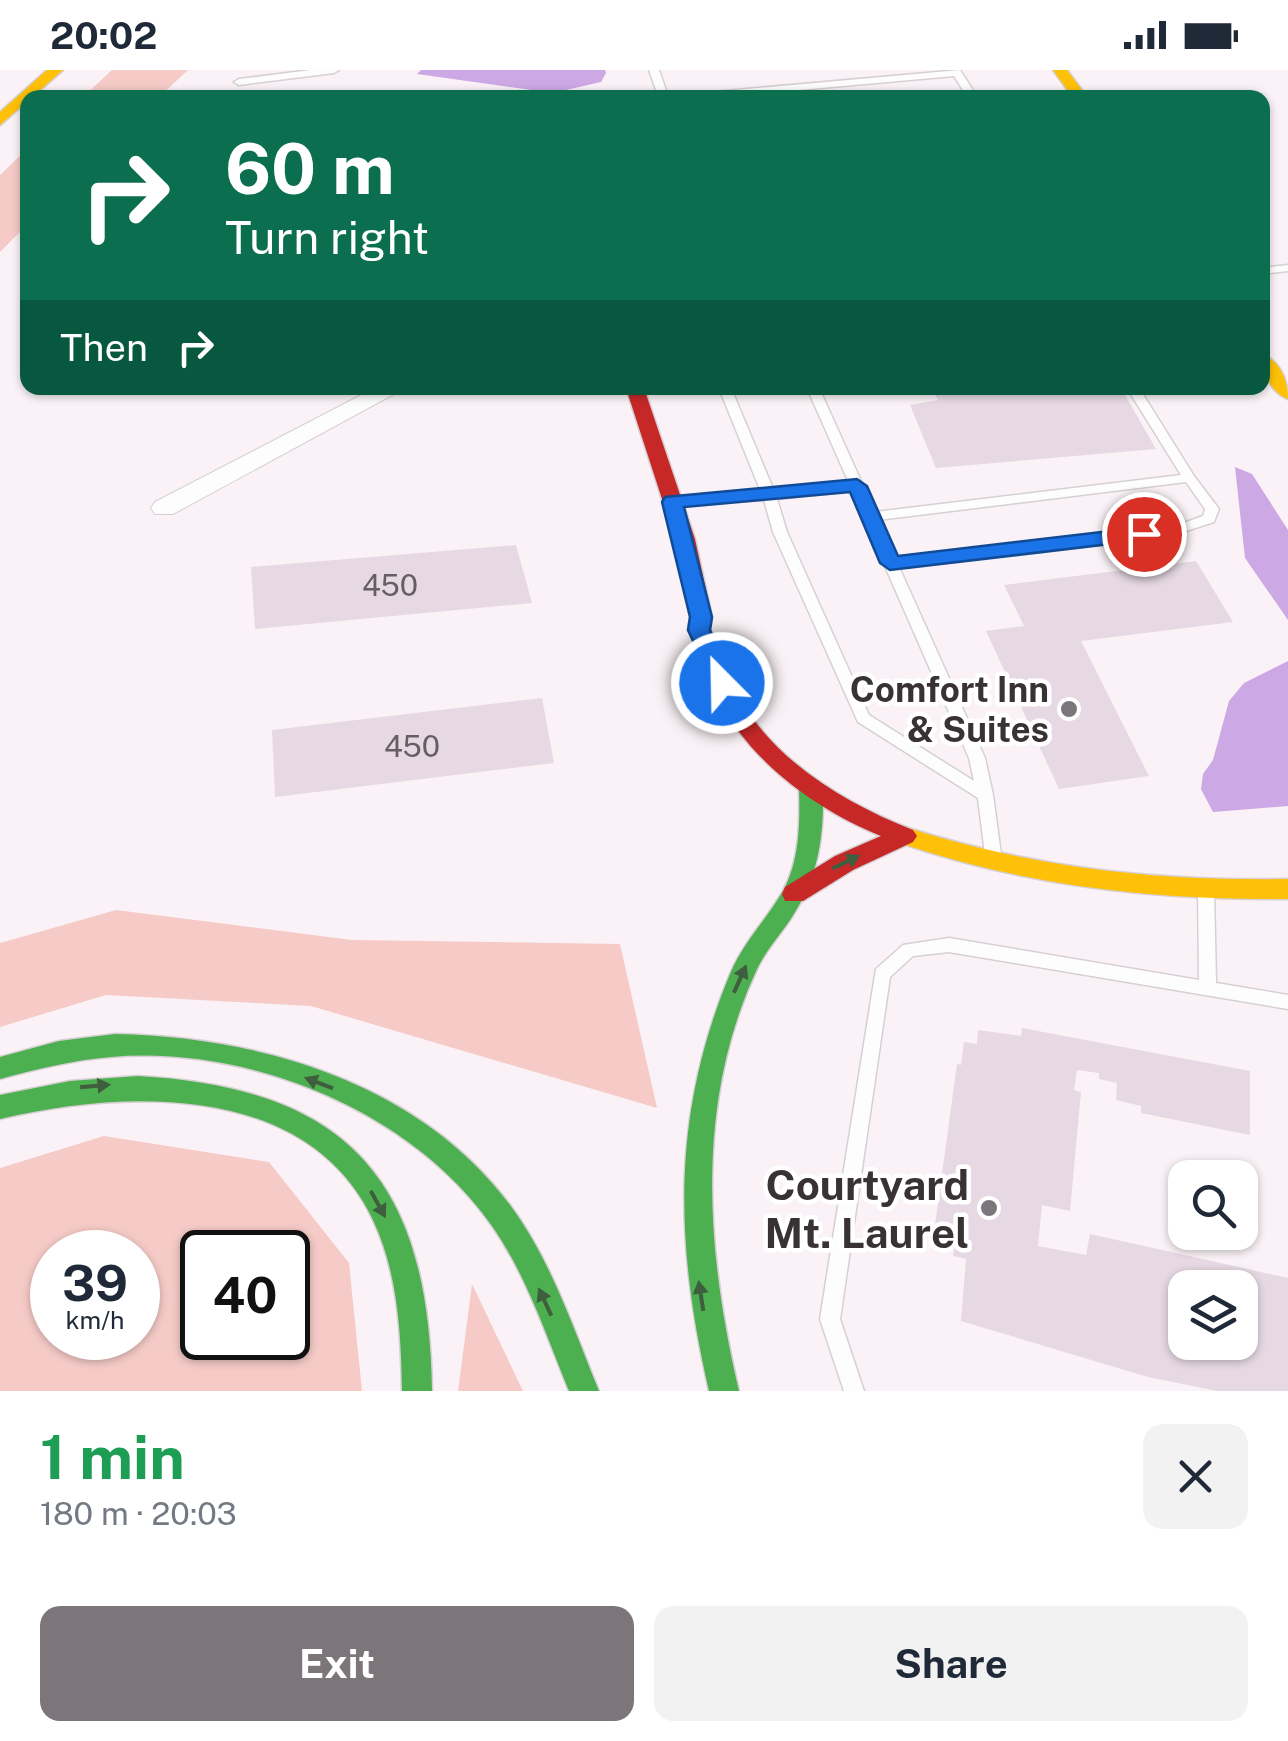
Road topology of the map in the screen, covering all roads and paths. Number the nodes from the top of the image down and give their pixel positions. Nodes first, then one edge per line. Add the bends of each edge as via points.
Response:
1 (56, 70) edge
2 (334, 70) edge
3 (956, 71) edge
4 (239, 82) dead end
5 (34, 90) edge
6 (753, 90) edge
7 (20, 102) edge
8 (0, 120) edge
9 (1270, 369) edge
10 (1288, 393) edge
11 (380, 395) edge
12 (637, 395) edge
13 (728, 395) edge
14 (816, 395) edge
15 (1137, 395) edge
16 (1189, 478) junction
17 (857, 486) junction
18 (768, 496) junction
19 (672, 502) junction
20 (164, 508) dead end
21 (870, 517) junction
22 (890, 563) junction
23 (811, 787) junction
24 (985, 795) junction
25 (902, 837) junction
26 (994, 862) junction
27 (1206, 889) junction
28 (1288, 889) edge
29 (794, 894) junction
30 (1208, 986) junction
31 (1288, 1002) edge
32 (0, 1068) edge
33 (0, 1107) edge
34 (417, 1391) edge
35 (584, 1391) edge
36 (724, 1391) edge
37 (854, 1391) edge

1 - 5 main road
2 - 4 lane
3 - 6 lane
7 - 8 main road
9 - 10 main road
11 - 20 street
12 - 19 main road
13 - 18 lane
14 - 17 lane
15 - 16 lane
16 - 21 lane
16 - 22 lane via 1212,509 1197,524
17 - 18 lane
17 - 21 lane
18 - 19 lane
18 - 24 lane via 863,718
19 - 23 main road via 699,630 722,683 739,715
21 - 22 lane
22 - 24 lane via 977,758
23 - 25 main road
23 - 29 main road via 812,838
24 - 26 lane
25 - 26 main road
29 -> 25 main road
26 - 27 main road
27 - 28 main road
27 - 30 lane
36 -> 29 main road via 695,1249 702,1091 746,965
30 - 31 lane
30 - 37 lane via 950,945 909,950 882,974 830,1318
35 -> 32 main road via 535,1280 486,1196 453,1160 368,1105 271,1067 172,1046 119,1045
33 -> 34 main road via 85,1086 176,1086 265,1110 342,1154 384,1213 400,1252 419,1343

